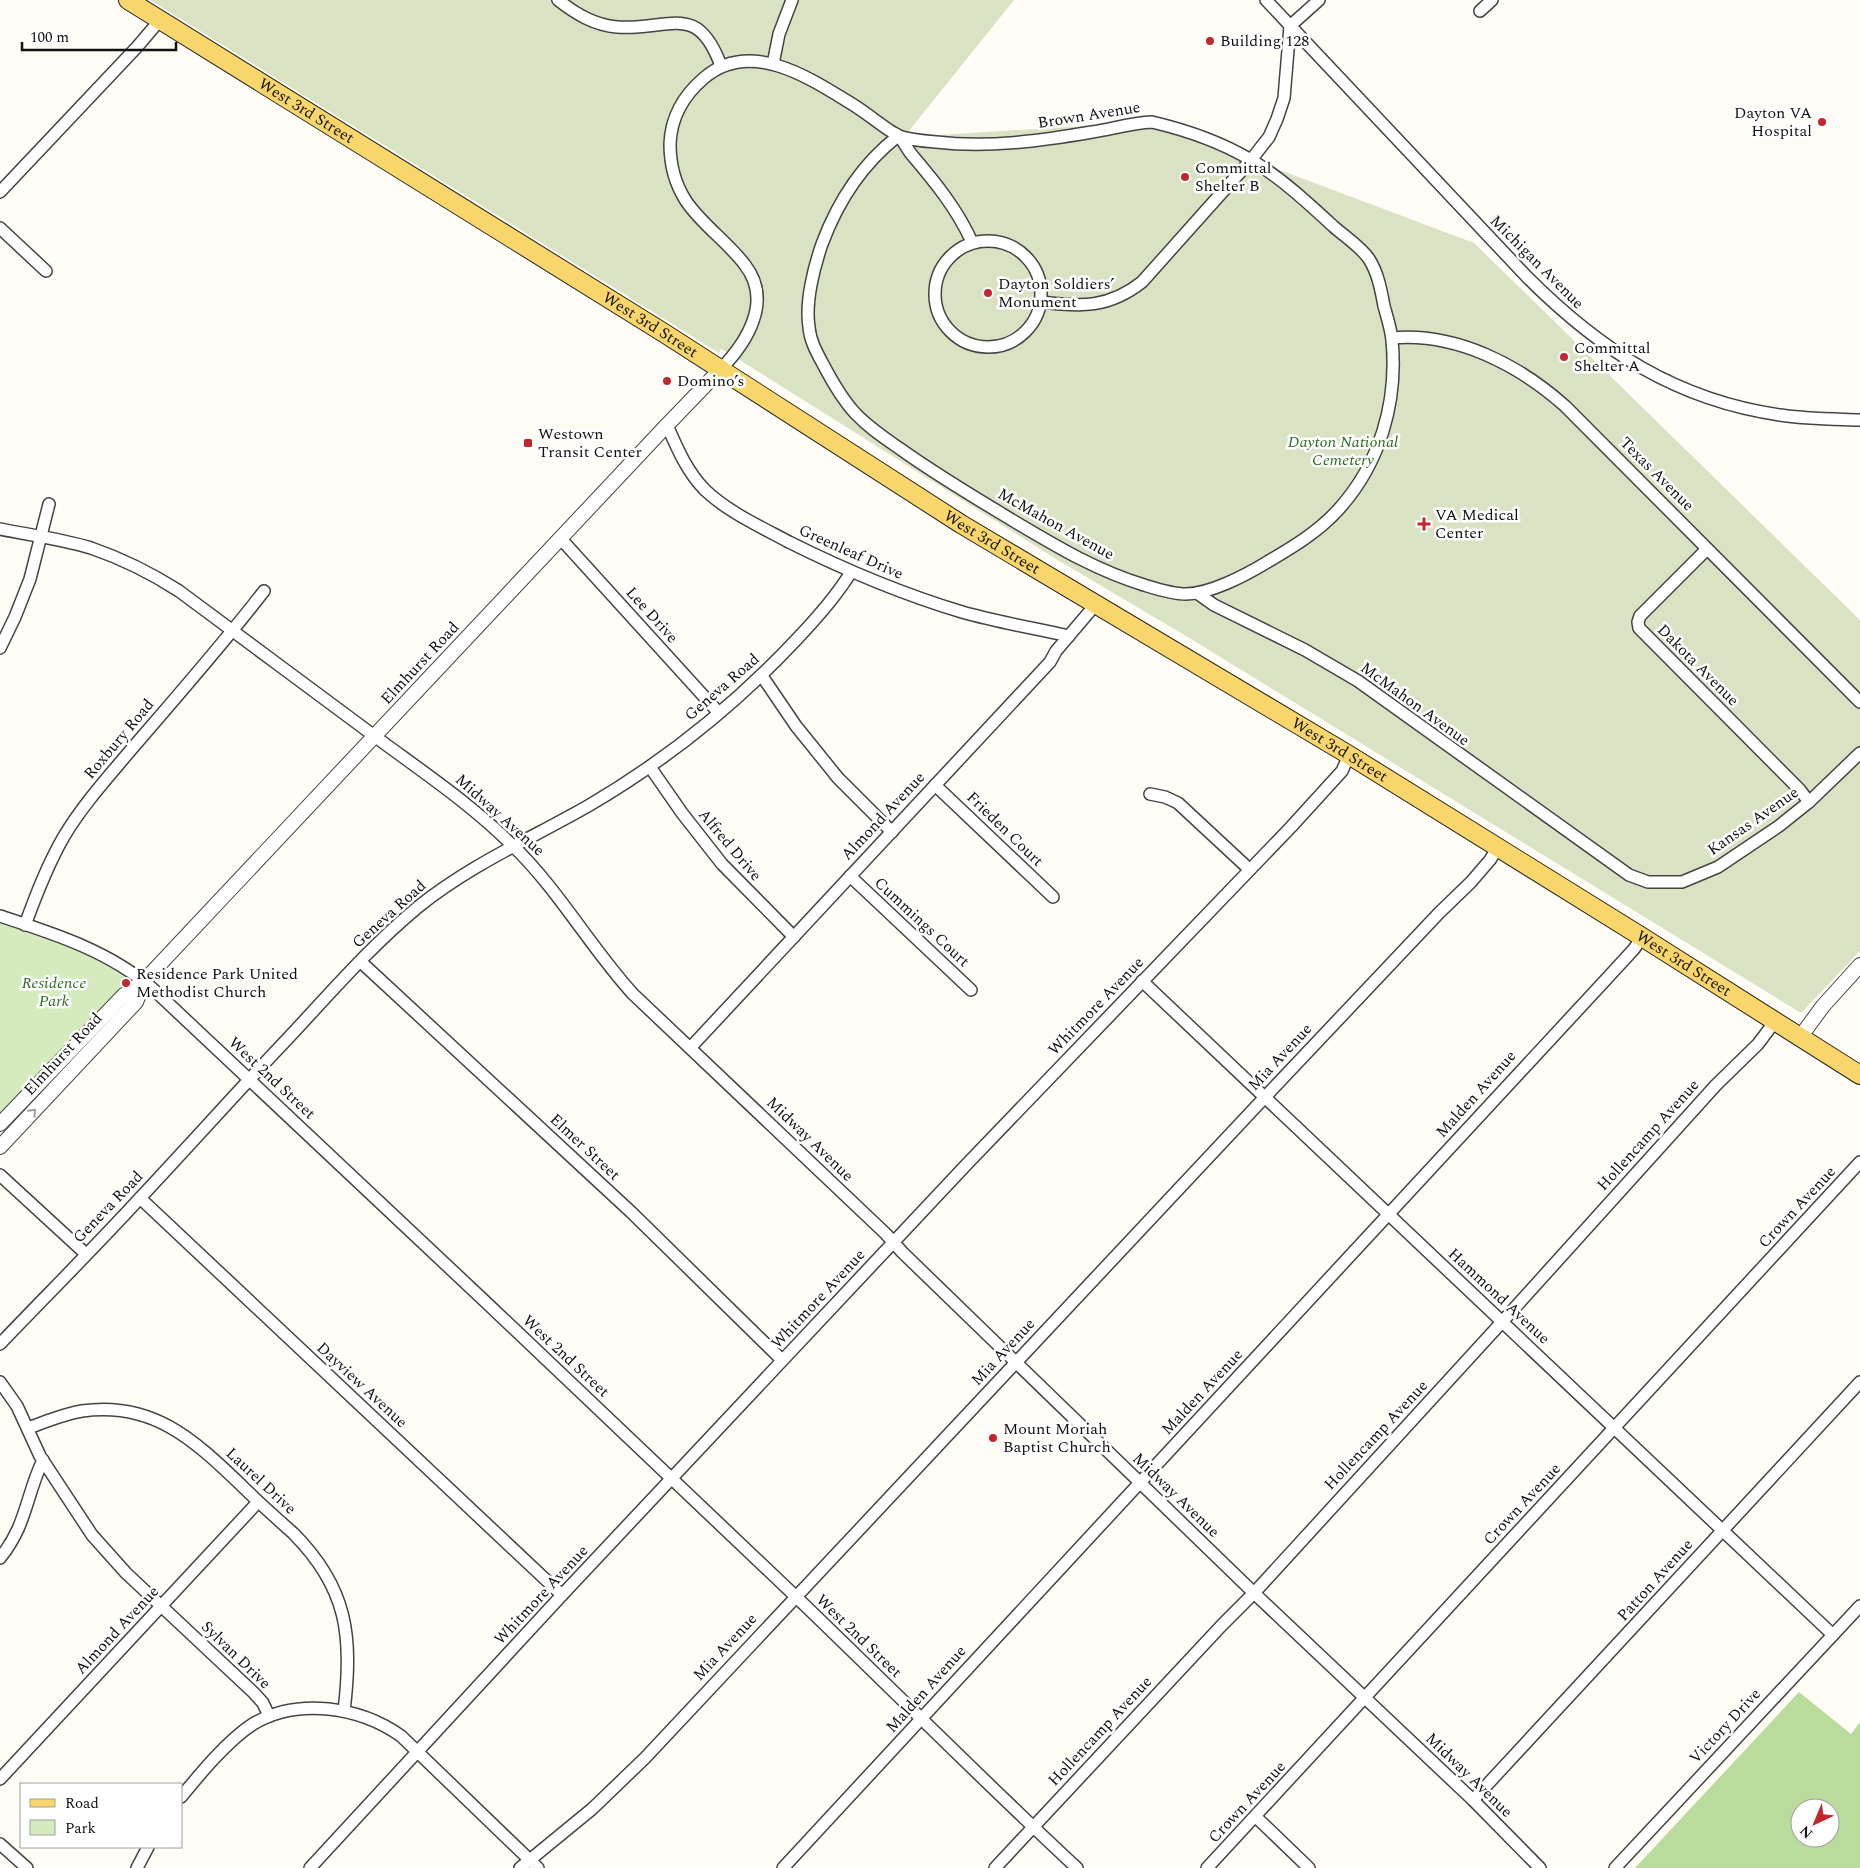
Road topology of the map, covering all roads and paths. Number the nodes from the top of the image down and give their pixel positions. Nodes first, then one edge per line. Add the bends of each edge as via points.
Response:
1 (128, 0) edge
2 (558, 0) edge
3 (792, 0) edge
4 (1266, 0) edge
5 (1319, 0) edge
6 (1492, 0) edge
7 (1480, 11) dead end
8 (160, 20) junction
9 (1290, 26) junction
10 (773, 64) junction
11 (721, 66) junction
12 (898, 136) junction
13 (1251, 160) junction
14 (0, 192) edge
15 (0, 228) edge
16 (972, 242) junction
17 (46, 271) dead end
18 (1042, 302) junction
19 (1392, 338) junction
20 (721, 369) junction
21 (1860, 420) edge
22 (667, 425) junction
23 (49, 504) dead end
24 (0, 529) edge
25 (41, 537) junction
26 (560, 539) junction
27 (1707, 549) junction
28 (851, 572) junction
29 (264, 591) dead end
30 (1197, 593) junction
31 (1096, 604) junction
32 (233, 631) junction
33 (1069, 636) junction
34 (0, 648) edge
35 (762, 676) junction
36 (1860, 702) edge
37 (719, 713) junction
38 (374, 736) junction
39 (1860, 753) edge
40 (1349, 755) junction
41 (650, 767) junction
42 (935, 785) junction
43 (1150, 794) dead end
44 (1810, 802) junction
45 (892, 832) junction
46 (513, 846) junction
47 (1498, 847) junction
48 (1249, 869) junction
49 (850, 876) junction
50 (1648, 882) joint
51 (1054, 897) dead end
52 (0, 916) edge
53 (25, 924) junction
54 (1642, 936) junction
55 (794, 937) junction
56 (361, 962) junction
57 (1860, 965) edge
58 (144, 981) junction
59 (1142, 982) junction
60 (971, 990) dead end
61 (1776, 1020) junction
62 (1801, 1036) junction
63 (691, 1047) junction
64 (1860, 1075) edge
65 (250, 1079) junction
66 (1265, 1097) junction
67 (0, 1124) edge
68 (0, 1147) edge
69 (1860, 1162) edge
70 (0, 1175) edge
71 (140, 1198) junction
72 (1388, 1214) junction
73 (894, 1243) junction
74 (86, 1254) junction
75 (1502, 1322) junction
76 (0, 1344) edge
77 (782, 1360) junction
78 (1016, 1362) junction
79 (0, 1382) edge
80 (1860, 1382) edge
81 (28, 1428) junction
82 (1614, 1428) junction
83 (43, 1460) junction
84 (672, 1479) junction
85 (1140, 1482) junction
86 (258, 1502) junction
87 (1722, 1531) junction
88 (0, 1558) edge
89 (1254, 1593) junction
90 (562, 1596) junction
91 (795, 1596) junction
92 (162, 1606) junction
93 (1860, 1606) edge
94 (1833, 1635) junction
95 (1365, 1698) junction
96 (344, 1711) junction
97 (269, 1716) junction
98 (922, 1718) junction
99 (418, 1753) junction
100 (0, 1779) edge
101 (182, 1796) edge
102 (1473, 1800) junction
103 (1256, 1817) junction
104 (1033, 1827) junction
105 (0, 1844) edge
106 (147, 1848) edge
107 (534, 1864) edge
108 (27, 1868) edge
109 (136, 1868) edge
110 (310, 1868) edge
111 (520, 1868) edge
112 (783, 1868) edge
113 (995, 1868) edge
114 (1077, 1868) edge
115 (1207, 1868) edge
116 (1309, 1868) edge
117 (1540, 1868) edge
118 (1615, 1868) edge

1 - 8 main road, West 3rd Street
2 - 11 street via 581,16 608,26 675,22 695,26 711,41
3 - 10 street via 779,34
4 - 9 street, Michigan Avenue
5 - 9 street
6 - 7 street
8 - 14 street
8 - 20 main road, West 3rd Street
9 - 13 street via 1286,88 1281,109 1268,137
9 - 21 street, Michigan Avenue via 1527,277 1571,319 1608,347 1640,368 1726,404 1779,415
10 - 11 street via 751,61
10 - 12 street via 810,79
11 - 20 street via 698,83 680,106 671,132 670,154 678,187 686,201 744,263 755,283 754,321 733,357
12 - 13 street, Brown Avenue via 963,145 991,144 1152,122 1193,134
12 - 16 street via 950,203
12 - 30 street, McMahon Avenue via 884,147 842,198 830,221 814,270 808,318 810,334 840,394 874,430 915,460 1062,550 1130,581 1182,594
13 - 18 street via 1142,282 1126,293 1086,306
13 - 19 street, Brown Avenue via 1299,196 1369,257 1378,279
15 - 17 street
16 - 18 street via 996,242 1020,252 1039,278
16 - 18 street via 950,259 937,284 938,308 952,332 976,345 989,347 1009,342 1029,326
19 - 27 street, Texas Avenue via 1410,336 1463,346 1503,362 1541,386 1565,406
19 - 30 street, Brown Avenue via 1393,381 1387,419 1373,458 1350,496 1326,522 1298,544 1255,569
20 - 22 street, Elmhurst Road
20 - 31 main road, West 3rd Street via 953,519
22 - 26 street, Elmhurst Road
22 - 28 street, Greenleaf Drive via 689,470 713,497 767,531
23 - 25 street
24 - 25 street, Midway Avenue
25 - 32 street, Midway Avenue via 91,548 143,569
25 - 34 street via 30,579
26 - 37 street, Lee Drive
26 - 38 street, Elmhurst Road
27 - 36 street, Texas Avenue
27 - 44 street, Dakota Avenue via 1640,616 1639,628
28 - 33 street, Greenleaf Drive via 963,612
28 - 35 street, Geneva Road via 809,626
29 - 32 street, Roxbury Road
30 - 50 street, McMahon Avenue via 1358,682 1621,870
31 - 33 street, Almond Avenue
31 - 40 main road, West 3rd Street
32 - 38 street, Midway Avenue
32 - 53 street, Roxbury Road via 85,806 54,855
33 - 42 street, Almond Avenue via 1050,662
35 - 37 street, Geneva Road
35 - 45 street via 832,772
37 - 41 street, Geneva Road
38 - 46 street, Midway Avenue via 464,803
38 - 58 street, Elmhurst Road
39 - 44 street, Kansas Avenue
40 - 47 main road, West 3rd Street
40 - 48 street, Whitmore Avenue via 1342,771
41 - 46 street, Geneva Road
41 - 55 street, Alfred Drive via 722,864
42 - 45 street, Almond Avenue
42 - 51 street, Frieden Court
43 - 48 street via 1178,804
44 - 50 street, Kansas Avenue via 1718,867 1682,882
45 - 49 street, Almond Avenue
46 - 56 street, Geneva Road via 437,892
46 - 63 street, Midway Avenue via 537,870 633,994
47 - 54 main road, West 3rd Street
47 - 66 street, Mia Avenue via 1471,882
48 - 59 street, Whitmore Avenue
49 - 55 street, Almond Avenue
49 - 60 street, Cummings Court
52 - 53 street, West 2nd Street
53 - 58 street, West 2nd Street via 103,954
54 - 61 main road, West 3rd Street
54 - 72 street, Malden Avenue via 1628,956
55 - 63 street, Almond Avenue
56 - 65 street, Geneva Road
56 - 77 street, Elmer Street via 631,1212
57 - 62 street
58 - 65 street, West 2nd Street
58 - 67 street, Elmhurst Road via 124,996
68 -> 58 street, Elmhurst Road via 136,1002
59 - 66 street, Hammond Avenue
59 - 73 street, Whitmore Avenue
61 - 62 main road, West 3rd Street
61 - 75 street, Hollencamp Avenue via 1758,1044 1711,1090
62 - 64 main road, West 3rd Street
63 - 73 street, Midway Avenue
65 - 71 street, Geneva Road
65 - 84 street, West 2nd Street
66 - 72 street, Hammond Avenue
66 - 78 street, Mia Avenue
69 - 82 street, Crown Avenue
70 - 74 street
71 - 74 street, Geneva Road
71 - 90 street, Dayview Avenue
72 - 75 street, Hammond Avenue
72 - 85 street, Malden Avenue
73 - 77 street, Whitmore Avenue
73 - 78 street, Midway Avenue
74 - 76 street, Geneva Road
75 - 82 street, Hammond Avenue
75 - 89 street, Hollencamp Avenue
77 - 84 street, Whitmore Avenue
78 - 85 street, Midway Avenue
78 - 91 street, Mia Avenue
79 - 81 street, Sylvan Drive
80 - 87 street, Patton Avenue
81 - 83 street, Sylvan Drive
81 - 86 street, Laurel Drive via 72,1413 95,1410 130,1412 154,1419 194,1442
82 - 87 street, Hammond Avenue
82 - 95 street, Crown Avenue
83 - 88 street via 22,1523
83 - 92 street, Sylvan Drive via 92,1535
84 - 90 street, Whitmore Avenue
84 - 91 street, West 2nd Street
85 - 89 street, Midway Avenue
85 - 98 street, Malden Avenue
86 - 92 street, Almond Avenue
86 - 96 street, Laurel Drive via 308,1548 334,1589 346,1626 349,1651
87 - 94 street, Hammond Avenue
87 - 102 street, Patton Avenue
89 - 95 street, Midway Avenue
89 - 104 street, Hollencamp Avenue
90 - 99 street, Whitmore Avenue
91 - 98 street, West 2nd Street
91 - 107 street, Mia Avenue via 610,1793
92 - 97 street, Sylvan Drive via 254,1693
92 - 100 street, Almond Avenue
93 - 94 street, Victory Drive
94 - 118 street, Victory Drive
95 - 102 street, Midway Avenue
95 - 103 street, Crown Avenue
96 - 97 street via 310,1709
96 - 99 street via 384,1725
97 - 101 street via 238,1736
98 - 104 street, West 2nd Street
98 - 112 street, Malden Avenue
99 - 107 street
99 - 110 street, Whitmore Avenue
102 - 117 street, Midway Avenue
103 - 115 street, Crown Avenue
103 - 116 street
104 - 113 street, Hollencamp Avenue
104 - 114 street, West 2nd Street
105 - 108 street
106 - 109 street
107 - 111 street, Mia Avenue

